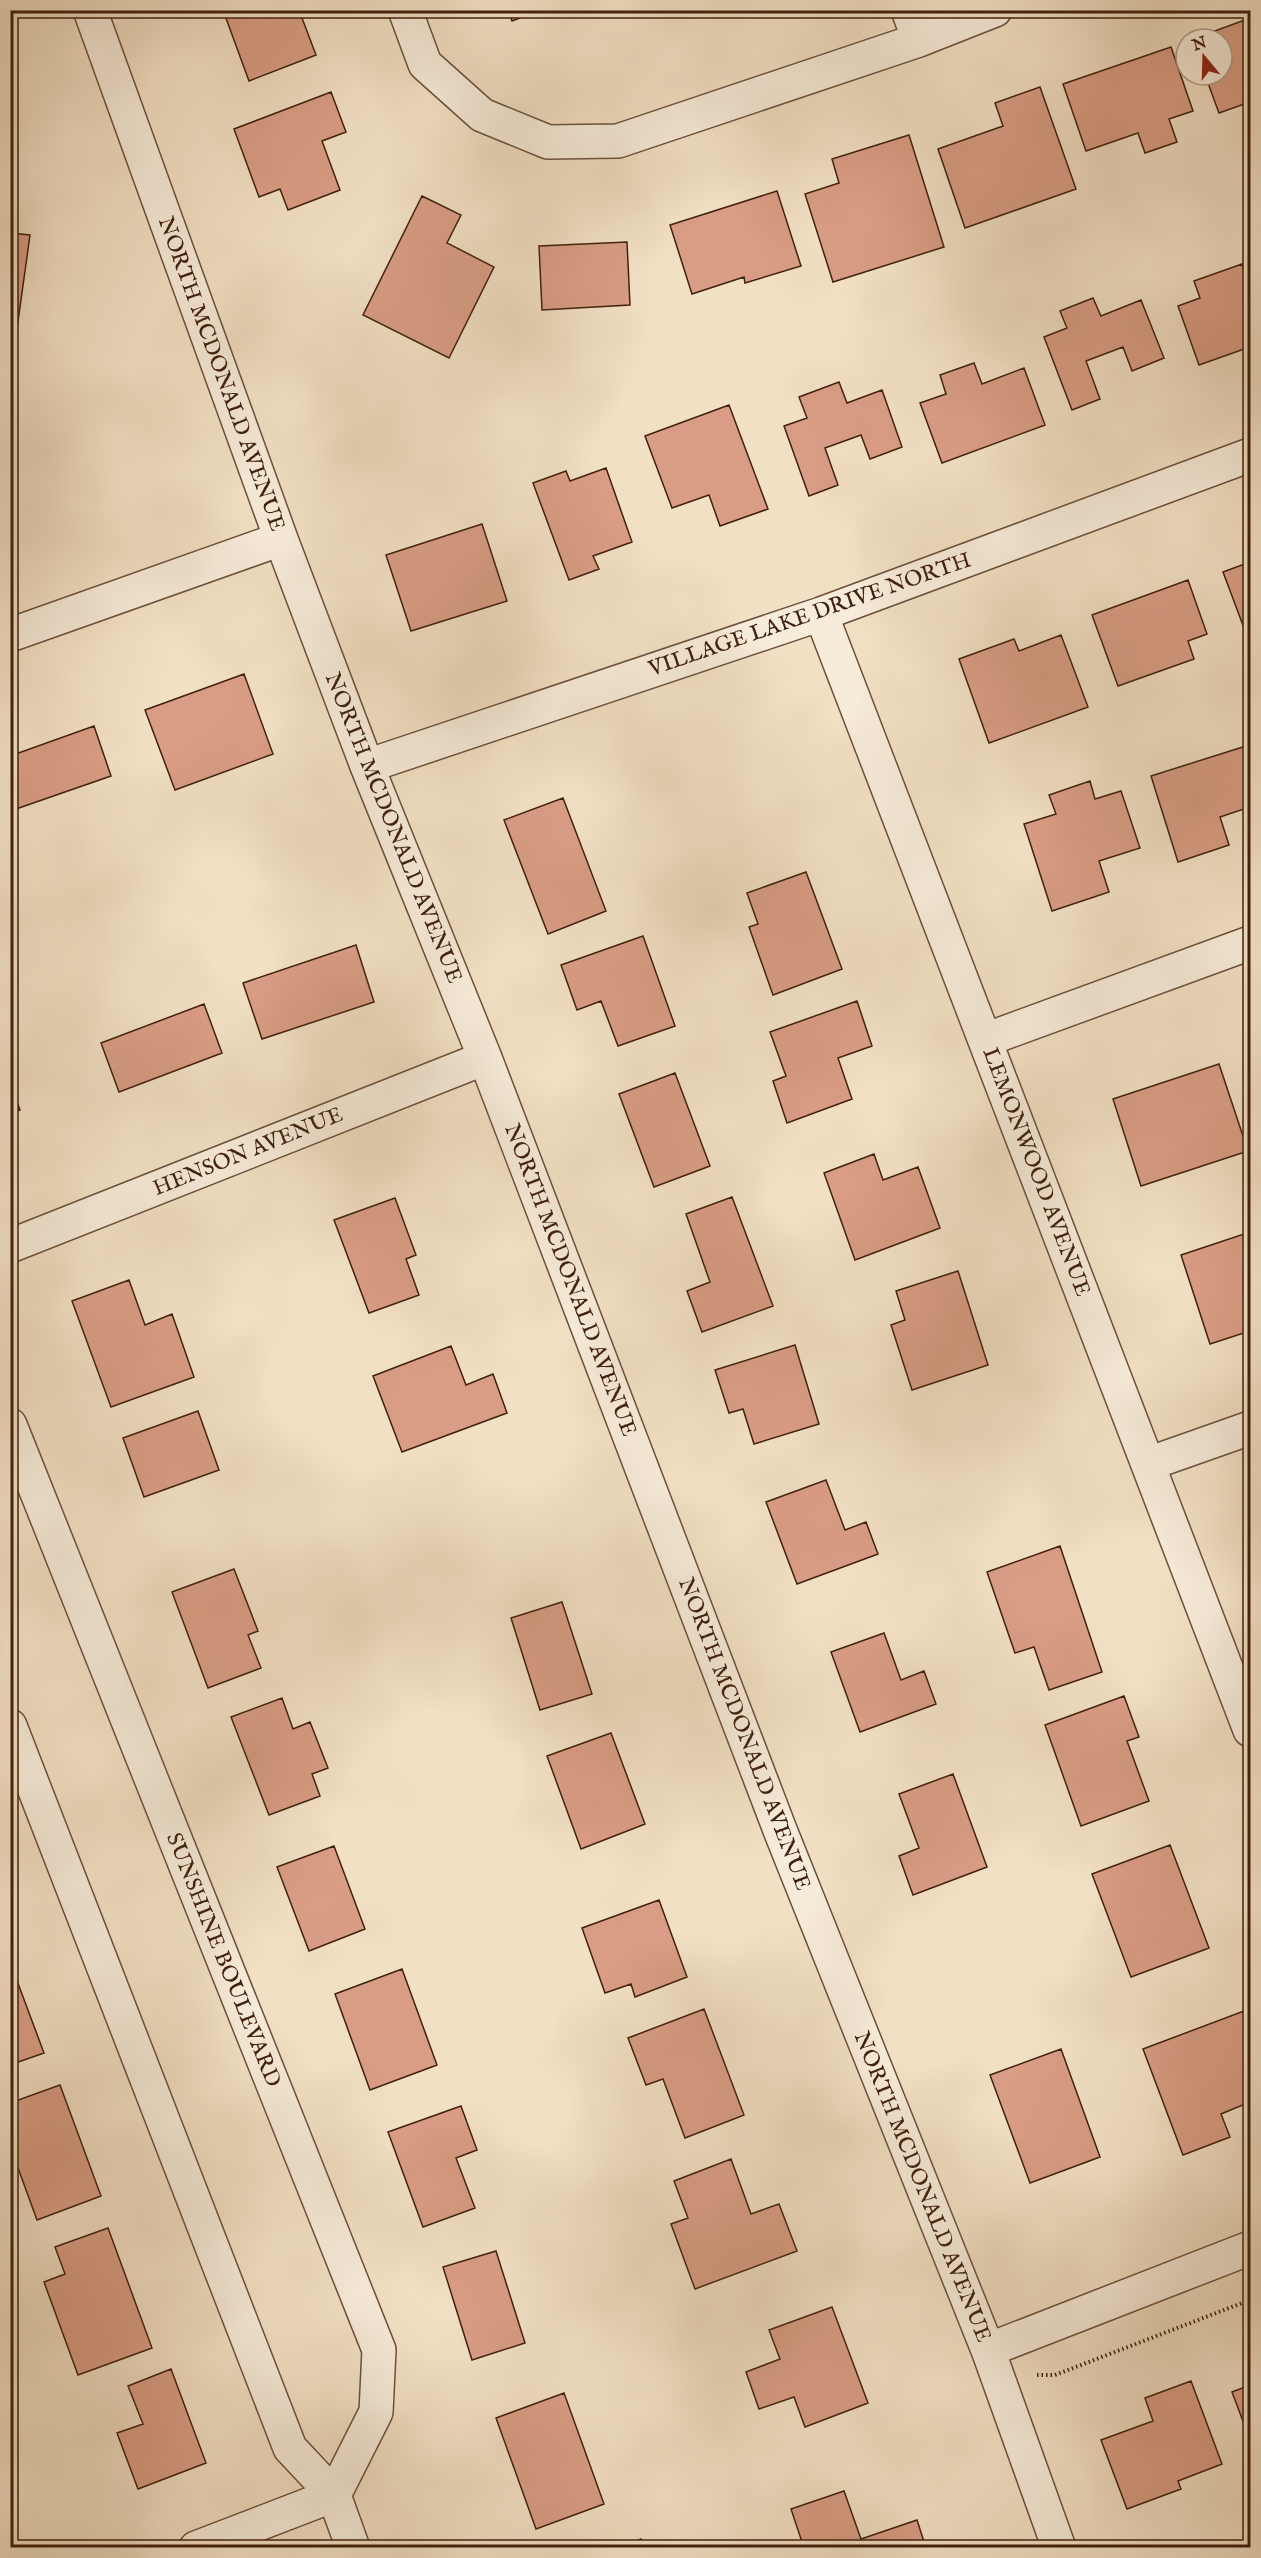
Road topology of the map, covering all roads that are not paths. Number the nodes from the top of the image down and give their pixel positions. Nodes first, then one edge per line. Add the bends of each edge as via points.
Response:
1 (90, 10) edge
2 (405, 10) edge
3 (995, 10) edge
4 (914, 25) edge
5 (1251, 455) edge
6 (281, 539) junction
7 (821, 614) junction
8 (10, 635) edge
9 (367, 766) junction
10 (1251, 943) edge
11 (985, 1040) junction
12 (485, 1058) junction
13 (10, 1246) edge
14 (10, 1425) edge
15 (1251, 1428) edge
16 (1148, 1464) junction
17 (10, 1726) edge
18 (1251, 1730) edge
19 (1251, 2248) edge
20 (992, 2362) junction
21 (334, 2495) junction
22 (196, 2547) edge
23 (353, 2547) edge
24 (1059, 2547) edge

1 - 6 street, NORTH MCDONALD AVENUE
2 - 4 street via 425,64 482,115 548,142 618,141
3 - 4 street
5 - 7 street, VILLAGE LAKE DRIVE NORTH
6 - 8 street
6 - 9 street, NORTH MCDONALD AVENUE
7 - 9 street, VILLAGE LAKE DRIVE NORTH
7 - 11 street, LEMONWOOD AVENUE
9 - 12 street, NORTH MCDONALD AVENUE
10 - 11 street
11 - 16 street, LEMONWOOD AVENUE
12 - 13 street, HENSON AVENUE
12 - 20 street, NORTH MCDONALD AVENUE via 780,1830
14 - 21 street, SUNSHINE BOULEVARD via 379,2350 376,2412
15 - 16 street
16 - 18 street, LEMONWOOD AVENUE
17 - 21 street via 290,2448
19 - 20 street
20 - 24 street, NORTH MCDONALD AVENUE
21 - 22 street
21 - 23 street

